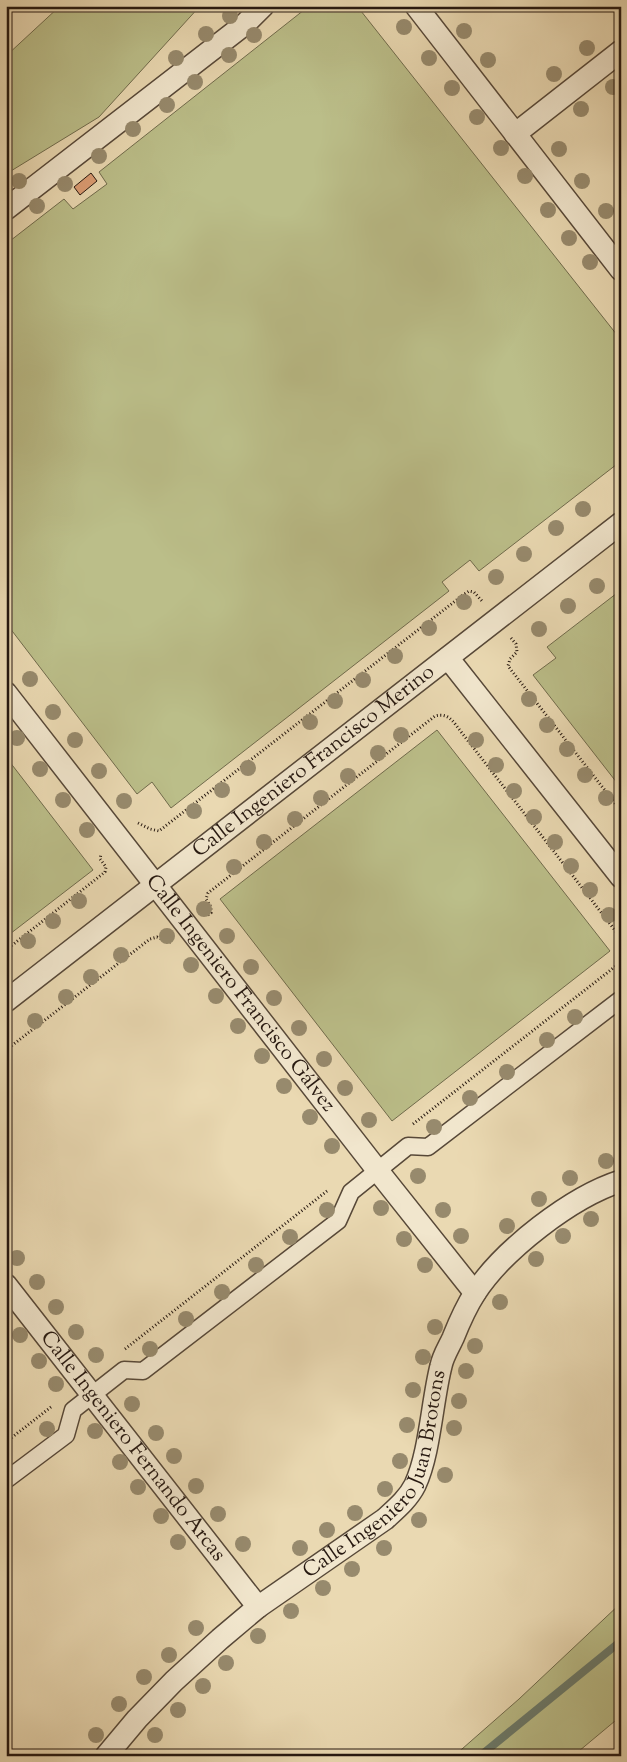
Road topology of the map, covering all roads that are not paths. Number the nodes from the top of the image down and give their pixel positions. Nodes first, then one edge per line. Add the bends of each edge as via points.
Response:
1 (263, 6) edge
2 (416, 6) edge
3 (621, 51) edge
4 (515, 134) junction
5 (6, 209) edge
6 (621, 270) edge
7 (621, 523) edge
8 (448, 658) junction
9 (6, 693) edge
10 (621, 878) edge
11 (156, 885) junction
12 (621, 999) edge
13 (6, 1001) edge
14 (378, 1171) junction
15 (621, 1181) edge
16 (6, 1285) edge
17 (475, 1293) junction
18 (92, 1395) junction
19 (6, 1480) edge
20 (258, 1607) junction
21 (106, 1756) edge

1 - 5 street via 245,24
2 - 4 street
3 - 4 street
4 - 6 street
7 - 8 street, Calle Ingeniero Francisco Merino
8 - 10 street
8 - 11 street, Calle Ingeniero Francisco Merino
9 - 11 street, Calle Ingeniero Francisco Gálvez
11 - 13 street, Calle Ingeniero Francisco Merino
11 - 14 street, Calle Ingeniero Francisco Gálvez
12 - 14 street via 428,1148 408,1146
14 - 17 street, Calle Ingeniero Francisco Gálvez
14 - 18 street via 351,1192 338,1221 143,1371 124,1370
15 - 17 street, Calle Ingeniero Juan Brotons via 583,1198 548,1220 499,1264
16 - 18 street, Calle Ingeniero Fernando Arcas
17 - 20 street, Calle Ingeniero Juan Brotons via 441,1363 425,1451 415,1484 403,1502 385,1519
18 - 19 street via 73,1410 66,1435
18 - 20 street, Calle Ingeniero Fernando Arcas
20 - 21 street, Calle Ingeniero Juan Brotons via 174,1681

